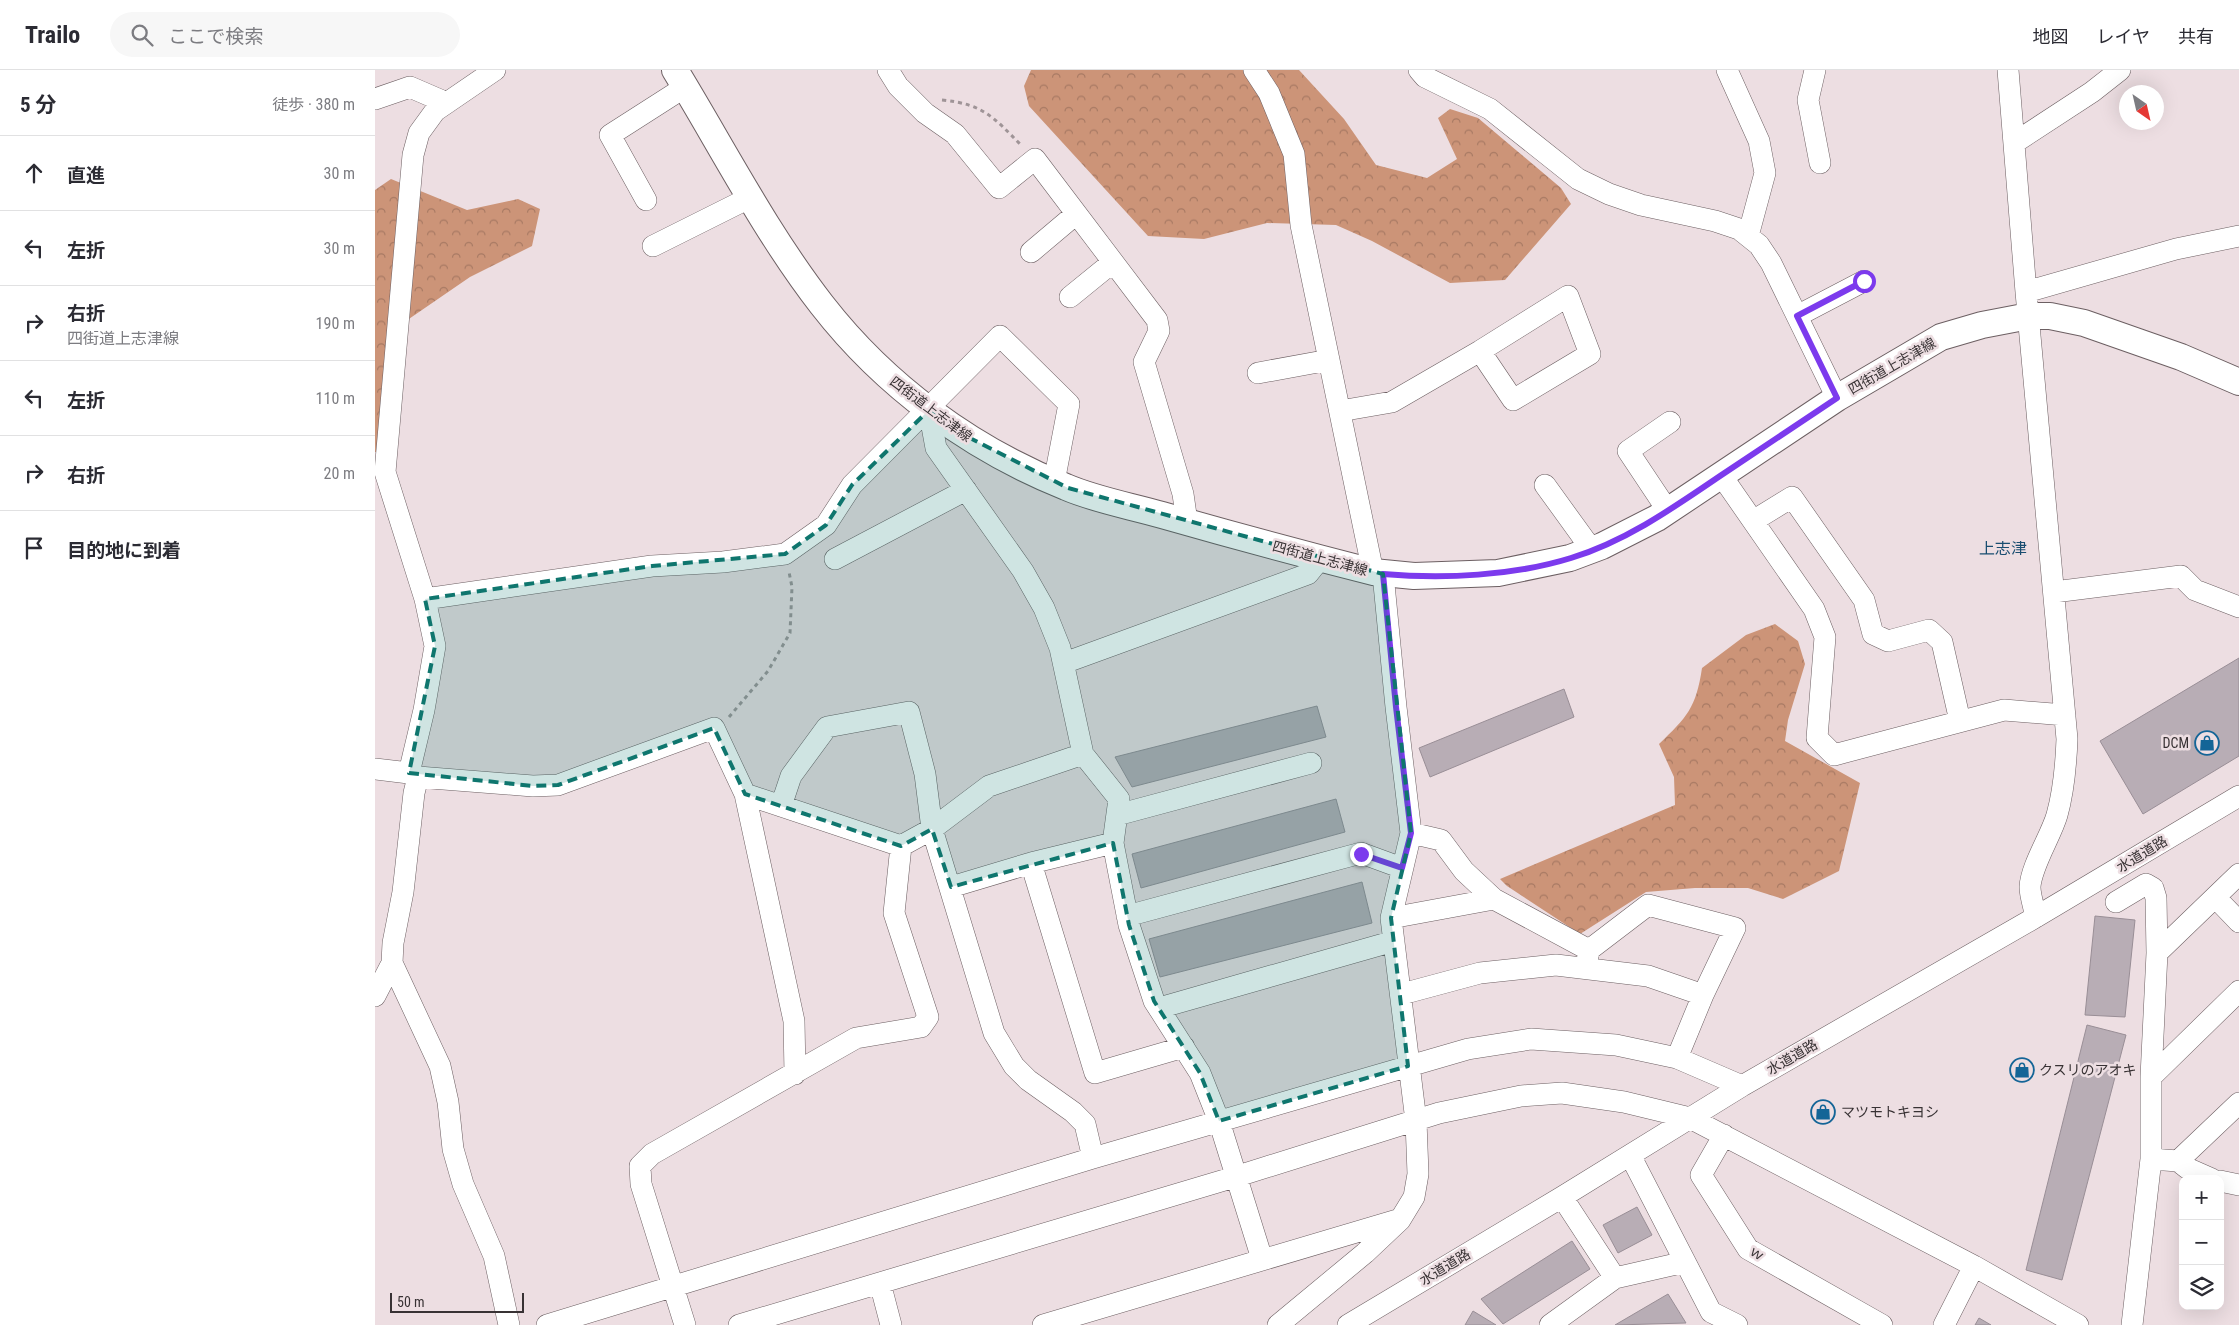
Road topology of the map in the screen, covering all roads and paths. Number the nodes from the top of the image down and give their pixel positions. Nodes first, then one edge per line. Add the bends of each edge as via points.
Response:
1 (495, 70) edge
2 (888, 70) edge
3 (1255, 70) edge
4 (1419, 70) edge
5 (1727, 70) edge
6 (1815, 70) edge
7 (2008, 70) edge
8 (2119, 70) edge
9 (680, 79) edge
10 (375, 98) edge
11 (910, 98) junction
12 (447, 103) junction
13 (2014, 143) junction
14 (1035, 159) junction
15 (1820, 163) dead end
16 (751, 197) junction
17 (646, 200) dead end
18 (1076, 214) junction
19 (1748, 236) junction
20 (2239, 236) edge
21 (653, 246) dead end
22 (1031, 252) dead end
23 (1113, 262) junction
24 (1864, 281) dead end
25 (1070, 297) dead end
26 (2027, 304) junction
27 (1797, 316) junction
28 (1480, 351) junction
29 (1329, 360) junction
30 (1258, 373) dead end
31 (2239, 382) edge
32 (1837, 398) junction
33 (929, 410) junction
34 (1339, 411) junction
35 (1670, 422) dead end
36 (1721, 475) junction
37 (1053, 482) junction
38 (1545, 485) dead end
39 (966, 490) junction
40 (1668, 511) junction
41 (1753, 521) junction
42 (1187, 522) junction
43 (1591, 550) junction
44 (785, 554) junction
45 (1320, 558) junction
46 (835, 559) dead end
47 (1378, 573) junction
48 (2054, 592) junction
49 (425, 599) junction
50 (2239, 607) edge
51 (1064, 663) junction
52 (2065, 715) junction
53 (1960, 721) junction
54 (714, 728) junction
55 (1083, 754) junction
56 (1311, 763) dead end
57 (375, 769) edge
58 (413, 775) junction
59 (745, 794) junction
60 (2239, 796) edge
61 (781, 806) junction
62 (1117, 815) junction
63 (932, 829) junction
64 (1411, 833) junction
65 (1113, 843) junction
66 (901, 846) junction
67 (1031, 863) junction
68 (1402, 868) junction
69 (2239, 874) edge
70 (951, 887) junction
71 (2215, 897) junction
72 (1494, 899) junction
73 (2116, 902) dead end
74 (1127, 916) junction
75 (2035, 917) junction
76 (1391, 918) junction
77 (2239, 922) edge
78 (1394, 941) junction
79 (387, 950) edge
80 (2157, 953) junction
81 (1588, 959) junction
82 (2239, 991) edge
83 (1402, 994) junction
84 (1703, 995) junction
85 (375, 996) edge
86 (1159, 1008) junction
87 (1184, 1047) junction
88 (1677, 1058) junction
89 (1408, 1066) junction
90 (795, 1074) junction
91 (2151, 1077) junction
92 (1742, 1086) junction
93 (2239, 1103) edge
94 (1690, 1118) junction
95 (1219, 1121) junction
96 (1416, 1121) junction
97 (1724, 1135) junction
98 (1630, 1155) junction
99 (1093, 1158) junction
100 (2151, 1159) junction
101 (2178, 1161) junction
102 (2203, 1175) edge
103 (1238, 1176) junction
104 (2224, 1182) edge
105 (2239, 1185) edge
106 (1562, 1197) junction
107 (1400, 1220) junction
108 (1262, 1259) junction
109 (1685, 1262) junction
110 (1974, 1266) junction
111 (1615, 1278) junction
112 (880, 1284) junction
113 (673, 1286) junction
114 (1099, 1317) edge
115 (1708, 1318) edge
116 (509, 1325) edge
117 (547, 1325) edge
118 (685, 1325) edge
119 (739, 1325) edge
120 (891, 1325) edge
121 (1043, 1325) edge
122 (1278, 1325) edge
123 (1348, 1325) edge
124 (1550, 1325) edge
125 (1737, 1325) edge
126 (1882, 1325) edge
127 (1944, 1325) edge
128 (2078, 1325) edge
129 (2132, 1325) edge

1 - 12 street
2 - 11 street
3 - 29 street via 1269,93 1294,154 1301,225
4 - 19 street via 1425,77 1490,109 1578,179 1641,205 1715,220
5 - 19 street via 1759,140 1765,173
6 - 15 street via 1808,100
7 - 13 street
8 - 13 street via 2092,92
9 - 16 main road, 四街道上志津線
9 - 17 street via 610,134
10 - 12 street via 410,87
11 - 14 path via 980,108
11 - 14 street via 955,134 999,188
12 - 49 street via 435,111 419,133 413,155 385,472
13 - 26 street
14 - 18 street
16 - 21 street
16 - 33 main road, 四街道上志津線 via 822,305 893,382
18 - 22 street
18 - 23 street
19 - 27 street via 1759,245 1771,263
20 - 26 street via 2176,249
23 - 25 street
23 - 42 street via 1157,320 1159,331 1144,362 1183,494
24 - 27 street
26 - 31 main road, 四街道上志津線 via 2050,316 2083,323 2181,357
26 - 32 main road, 四街道上志津線 via 1982,324 1941,337
26 - 48 street
27 - 32 street
28 - 28 street via 1569,296 1589,354 1513,400
28 - 34 street via 1392,402
29 - 30 street
29 - 34 street
32 - 36 main road, 四街道上志津線
33 - 37 main road, 四街道上志津線 via 960,433
33 - 37 street via 1000,336 1069,404
33 - 39 street via 936,448
33 - 44 street via 852,485 826,525
34 - 47 street
35 - 40 street via 1628,450
36 - 40 main road, 四街道上志津線
36 - 41 street
37 - 42 main road, 四街道上志津線
38 - 43 street
39 - 46 street
39 - 51 street via 1023,571 1044,608
40 - 43 main road, 四街道上志津線
41 - 53 street via 1792,497 1863,600 1873,634 1888,641 1929,630 1942,642
41 - 53 street via 1814,609 1825,637 1817,738 1834,755
42 - 45 main road, 四街道上志津線
43 - 47 main road, 四街道上志津線 via 1570,558 1498,573 1414,576
44 - 49 street via 652,566
44 - 54 path via 792,587 790,633 768,671 728,718
45 - 47 main road, 四街道上志津線
45 - 51 street via 1308,574
47 - 64 street
48 - 50 street via 2181,576 2195,590
48 - 52 street
49 - 58 street via 435,646
51 - 55 street
52 - 53 street via 2003,710
52 - 75 street via 2065,780 2051,836 2038,860 2030,886
54 - 58 street via 558,785 533,786
54 - 59 street
55 - 62 street via 1119,799
55 - 63 street via 989,786
56 - 62 street
57 - 58 street
58 - 79 street via 403,892
59 - 61 street
59 - 90 street via 794,1021
60 - 75 street, 水道道路
61 - 63 street via 791,776 827,727 909,712 925,774
61 - 66 street
62 - 65 street
63 - 66 street
63 - 70 street
64 - 68 street
64 - 72 street via 1441,840 1464,871
65 - 67 street
65 - 74 street
66 - 90 street via 894,913 928,1017 921,1027 856,1038
67 - 70 street
67 - 87 street via 1095,1073
68 - 74 street via 1361,854
68 - 76 street
69 - 71 street
70 - 99 street via 998,1041 1027,1080 1085,1124
71 - 77 street
71 - 80 street
72 - 76 street
72 - 81 street
73 - 80 street via 2141,886 2153,888
74 - 86 street
75 - 92 street, 水道道路
76 - 78 street
78 - 83 street
78 - 86 street
79 - 85 street
79 - 116 street via 440,1066 453,1149 463,1184 494,1256
80 - 91 street
81 - 83 street via 1480,973
81 - 84 street
81 - 84 street via 1647,905 1735,928
82 - 91 street
83 - 89 street
84 - 88 street
86 - 87 street
87 - 95 street via 1200,1073
88 - 89 street via 1616,1045 1531,1039 1468,1050
88 - 92 street
89 - 95 street
89 - 96 street
90 - 113 street via 652,1154 640,1166 641,1184
91 - 100 street
92 - 94 street, 水道道路
93 - 101 street
94 - 96 street via 1624,1102 1562,1093 1483,1103
94 - 97 street
94 - 98 street, 水道道路
95 - 99 street
95 - 103 street
96 - 103 street
96 - 107 street via 1418,1174 1414,1197
97 - 110 street
97 - 126 street, ｗ via 1701,1175 1748,1249
98 - 106 street, 水道道路
98 - 109 street
99 - 113 street
100 - 101 street
100 - 129 street
101 - 102 street
103 - 108 street
103 - 112 street
104 - 105 street
106 - 111 street
106 - 123 street, 水道道路
107 - 108 street
107 - 122 street
108 - 114 street
109 - 111 street
109 - 115 street
110 - 127 street
110 - 128 street
111 - 124 street
112 - 119 street
112 - 120 street
113 - 117 street
113 - 118 street
114 - 121 street
115 - 125 street

